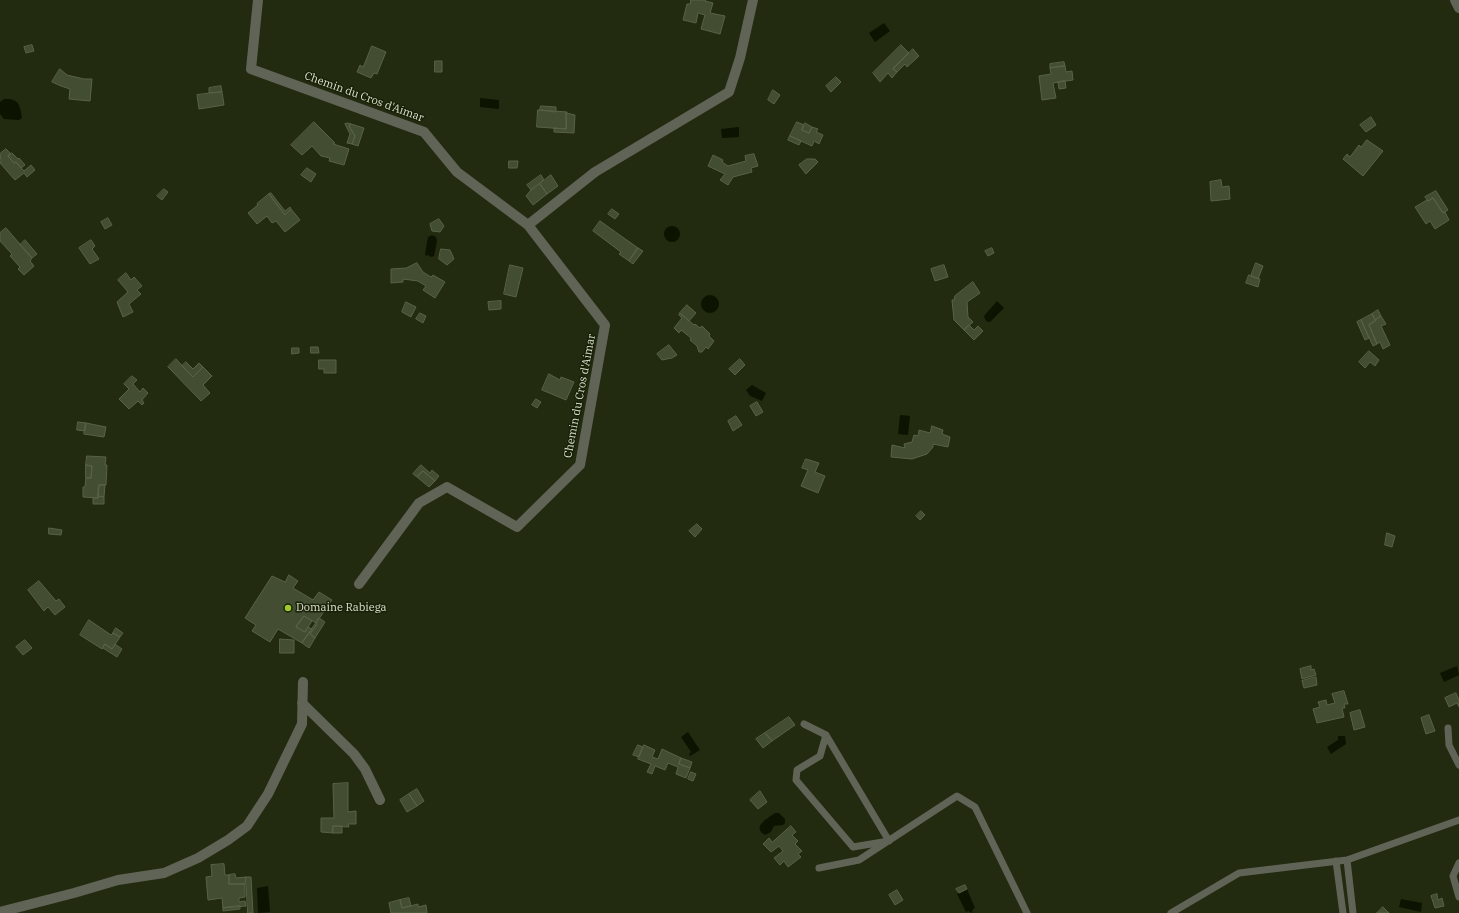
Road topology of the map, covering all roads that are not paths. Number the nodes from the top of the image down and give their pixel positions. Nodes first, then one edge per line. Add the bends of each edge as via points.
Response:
1 (258, 0) edge
2 (753, 0) edge
3 (1455, 0) edge
4 (1459, 8) edge
5 (528, 225) junction
6 (359, 584) dead end
7 (303, 682) dead end
8 (302, 703) junction
9 (804, 724) dead end
10 (1448, 728) dead end
11 (826, 735) junction
12 (1459, 765) edge
13 (380, 800) dead end
14 (1459, 820) edge
15 (889, 841) junction
16 (1347, 860) junction
17 (1336, 861) junction
18 (1459, 863) edge
19 (818, 868) dead end
20 (1459, 897) edge
21 (0, 912) edge
22 (1027, 913) edge
23 (1171, 913) edge
24 (1344, 913) edge
25 (1353, 913) edge

1 - 5 street, Chemin du Cros d'Aimar via 251,69 424,132 457,172
2 - 5 street via 740,58 729,92 595,172
3 - 4 street
5 - 6 street, Chemin du Cros d'Aimar via 605,325 580,464 517,527 447,487 419,503
7 - 8 street
8 - 13 street via 354,754 365,769
8 - 21 street via 302,724 268,794 247,826 228,840 198,858 164,872 118,880
9 - 11 lane
10 - 12 lane via 1449,745
11 - 15 lane
11 - 15 lane via 820,756 797,770 796,780 853,847
14 - 16 lane
15 - 19 lane via 859,860
15 - 22 lane via 958,796 975,807
16 - 17 lane
16 - 25 lane
17 - 23 lane via 1239,873
17 - 24 lane
18 - 20 lane via 1453,876

